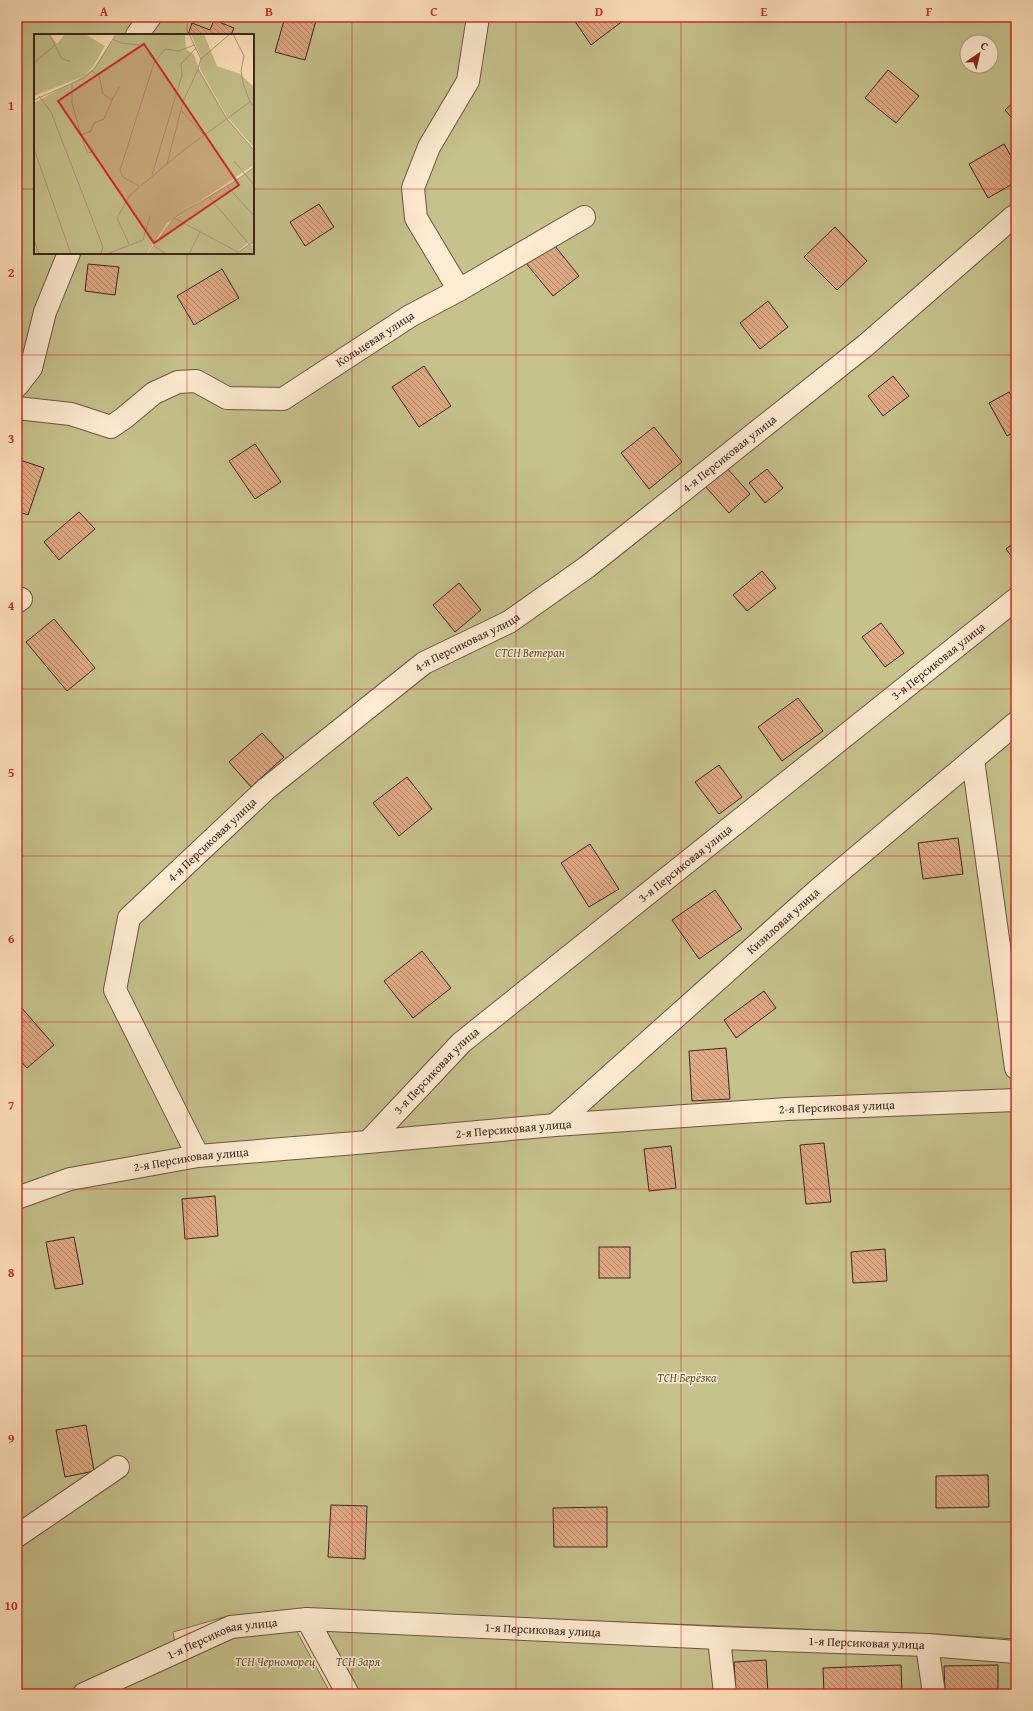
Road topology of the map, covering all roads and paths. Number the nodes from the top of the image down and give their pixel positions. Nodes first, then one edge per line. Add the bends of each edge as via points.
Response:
1 (150, 17) edge
2 (478, 17) edge
3 (138, 34) edge
4 (1016, 216) edge
5 (584, 217) dead end
6 (69, 254) edge
7 (459, 290) junction
8 (17, 386) edge
9 (17, 408) edge
10 (1016, 599) edge
11 (1016, 723) edge
12 (973, 760) junction
13 (1016, 1068) edge
14 (1016, 1100) edge
15 (555, 1125) junction
16 (368, 1142) junction
17 (198, 1156) junction
18 (17, 1198) edge
19 (118, 1467) dead end
20 (18, 1532) edge
21 (307, 1619) junction
22 (719, 1638) junction
23 (927, 1645) junction
24 (1016, 1652) edge
25 (84, 1694) edge
26 (348, 1694) edge
27 (725, 1694) edge
28 (934, 1694) edge

1 - 3 lane
2 - 7 lane via 468,81 429,147 413,188 416,218
4 - 17 lane, 4-я Персиковая улица via 866,345 587,567 509,622 424,663 266,789 129,918 116,990
5 - 7 lane
6 - 8 lane via 45,312 31,368
7 - 9 lane, Кольцевая улица via 410,316 283,399 227,398 196,381 178,382 154,393 111,427 71,414
10 - 16 lane, 3-я Персиковая улица via 461,1043
11 - 12 lane, Кизиловая улица
12 - 13 lane
12 - 15 lane, Кизиловая улица via 819,889
14 - 15 lane, 2-я Персиковая улица via 786,1109
15 - 16 lane, 2-я Персиковая улица
16 - 17 lane, 2-я Персиковая улица
17 - 18 lane, 2-я Персиковая улица via 70,1179
19 - 20 lane
21 - 22 lane, 1-я Персиковая улица
21 - 25 lane, 1-я Персиковая улица via 231,1627
21 - 26 lane
22 - 23 lane, 1-я Персиковая улица
22 - 27 lane
23 - 24 lane, 1-я Персиковая улица
23 - 28 lane

